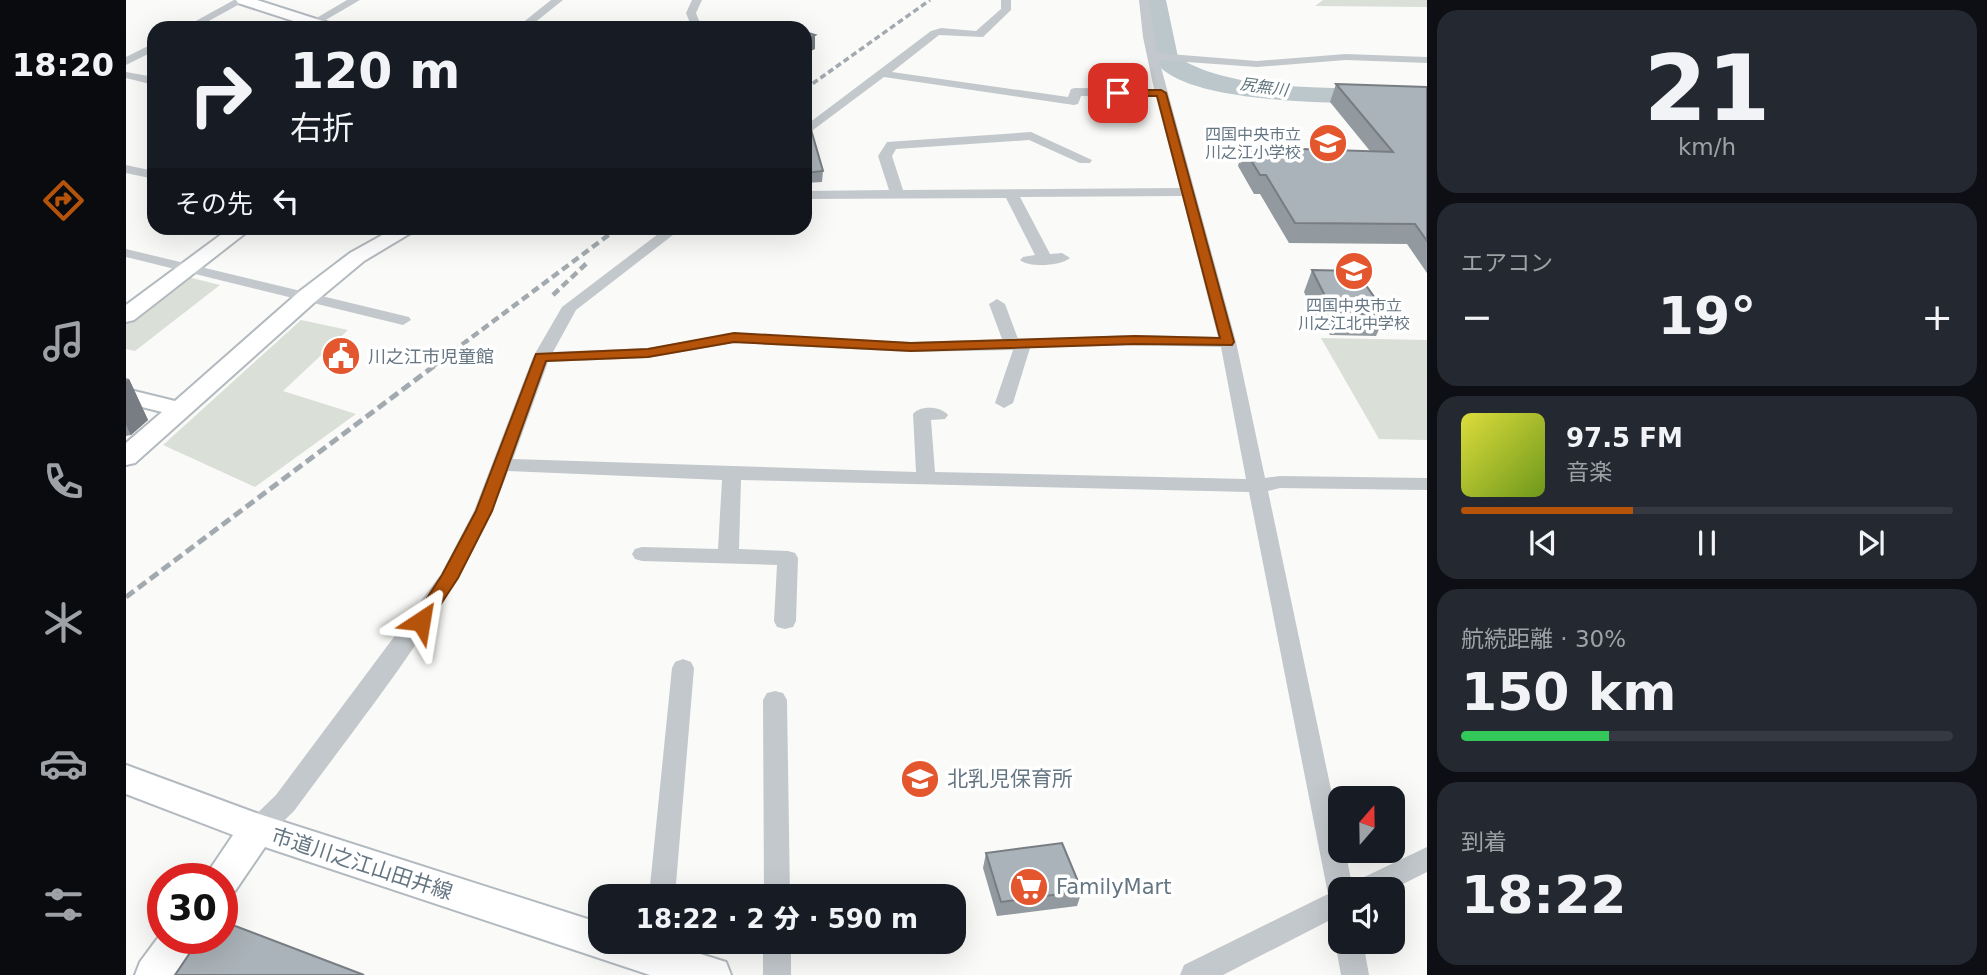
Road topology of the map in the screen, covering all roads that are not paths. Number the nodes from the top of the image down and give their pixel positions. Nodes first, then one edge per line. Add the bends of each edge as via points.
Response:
1 (243, 0) edge
2 (355, 0) edge
3 (558, 0) edge
4 (697, 0) edge
5 (1006, 0) edge
6 (1144, 0) edge
7 (202, 21) edge
8 (307, 21) edge
9 (317, 21) edge
10 (530, 21) edge
11 (694, 21) edge
12 (147, 50) edge
13 (1152, 56) junction
14 (1427, 60) edge
15 (126, 62) edge
16 (884, 74) junction
17 (126, 75) edge
18 (147, 80) edge
19 (1161, 93) junction
20 (812, 127) edge
21 (1085, 159) dead end
22 (126, 169) edge
23 (147, 174) edge
24 (1185, 192) junction
25 (1011, 193) junction
26 (897, 194) junction
27 (812, 195) edge
28 (234, 235) edge
29 (397, 235) edge
30 (666, 235) edge
31 (126, 253) edge
32 (1062, 258) dead end
33 (1045, 259) junction
34 (1028, 260) dead end
35 (189, 268) junction
36 (308, 296) junction
37 (998, 304) dead end
38 (126, 315) edge
39 (403, 320) dead end
40 (1228, 342) junction
41 (1017, 345) junction
42 (541, 357) junction
43 (126, 396) edge
44 (1003, 403) dead end
45 (182, 410) junction
46 (939, 415) dead end
47 (126, 457) edge
48 (501, 466) junction
49 (732, 474) junction
50 (926, 477) junction
51 (1427, 484) edge
52 (1257, 486) junction
53 (642, 554) dead end
54 (728, 556) junction
55 (785, 621) dead end
56 (682, 668) dead end
57 (775, 700) dead end
58 (126, 779) edge
59 (258, 830) junction
60 (1427, 859) edge
61 (234, 863) edge
62 (1337, 877) edge
63 (1391, 877) edge
64 (663, 884) edge
65 (776, 884) edge
66 (1328, 908) edge
67 (588, 937) edge
68 (169, 954) edge
69 (667, 954) edge
70 (777, 954) edge
71 (1351, 954) edge
72 (154, 975) edge
73 (712, 975) edge
74 (777, 975) edge
75 (1194, 975) edge
76 (1355, 975) edge

1 - 7 street
1 - 8 street
2 - 9 street
3 - 10 street
4 - 11 street via 691,13
5 - 16 street via 1006,9 979,35 941,31
6 - 13 street
12 - 15 street
13 - 14 street via 1257,64 1346,57
13 - 19 street
16 - 19 street via 1074,101 1075,92
16 - 20 street
17 - 18 street
19 - 24 street
21 - 26 street via 1031,136 892,145 885,156
22 - 23 street
24 - 25 street
24 - 40 street
25 - 26 street
25 - 33 street
26 - 27 street
28 - 35 street
29 - 36 street via 357,257
30 - 42 street via 570,307
31 - 35 street
32 - 33 street
33 - 34 street
35 - 36 street
35 - 38 street
36 - 39 street
36 - 45 street
37 - 41 street
40 - 41 street
40 - 52 street
41 - 42 street via 911,347 734,338 648,353
41 - 44 street
42 - 48 street
43 - 45 street
45 - 47 street
46 - 50 street via 922,414
48 - 49 street
48 - 59 street via 484,511 421,621 285,803
49 - 50 street
49 - 54 street
50 - 52 street
51 - 52 street via 1280,482
52 - 62 street
53 - 54 street
54 - 55 street via 788,558
56 - 64 street
57 - 65 street
58 - 59 street, 市道川之江山田井線
59 - 61 street
59 - 67 street, 市道川之江山田井線
60 - 63 street
66 - 75 street
68 - 72 street
69 - 73 street, 市道川之江山田井線
70 - 74 street
71 - 76 street

